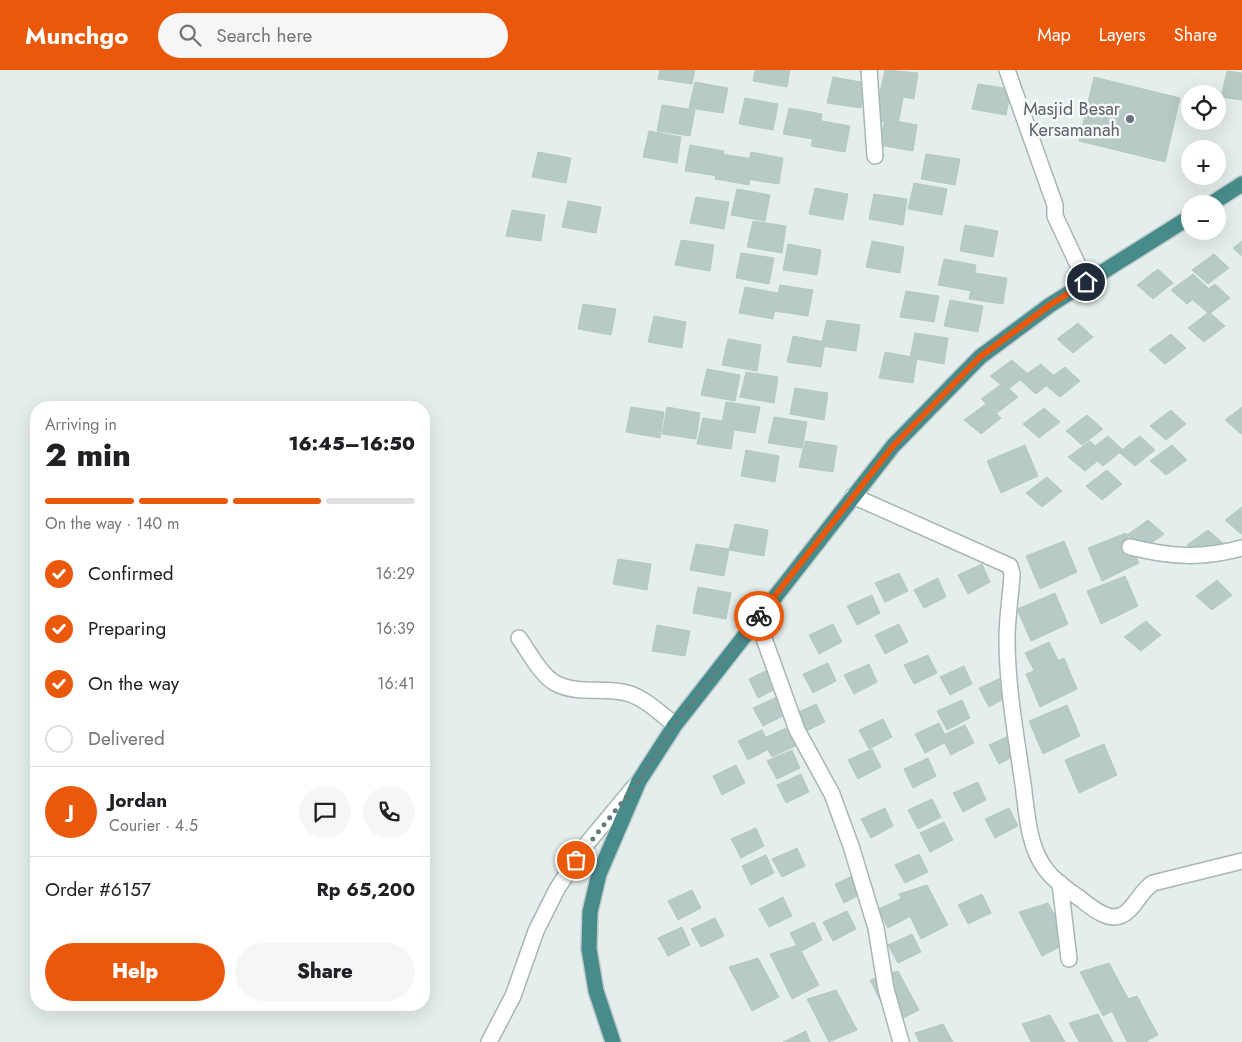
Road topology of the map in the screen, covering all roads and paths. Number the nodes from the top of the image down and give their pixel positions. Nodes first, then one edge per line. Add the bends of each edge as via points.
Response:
1 (869, 70) edge
2 (1008, 70) edge
3 (875, 156) dead end
4 (1242, 184) edge
5 (1225, 195) edge
6 (1181, 223) edge
7 (1086, 282) junction
8 (853, 496) junction
9 (1130, 547) dead end
10 (1242, 548) edge
11 (757, 619) junction
12 (519, 638) dead end
13 (675, 725) junction
14 (639, 781) junction
15 (1242, 861) edge
16 (1060, 883) junction
17 (1070, 959) dead end
18 (489, 1042) edge
19 (613, 1042) edge
20 (902, 1042) edge

1 - 3 street
2 - 7 street via 1056,205 1056,216
4 - 5 highway
6 - 7 highway
7 - 8 highway via 980,357 893,446
8 - 11 highway
8 - 16 street via 1010,566 1008,682 1029,831 1046,870
9 - 10 street via 1179,557
11 - 13 highway
11 - 20 street via 797,730 832,794 852,846 876,928 884,980
12 - 13 street via 554,682 571,688 626,693
13 - 14 highway
14 - 18 street via 585,846 557,889 536,931 513,996
14 - 19 highway via 599,874 590,912 589,949 596,991
15 - 16 street via 1153,883 1144,888 1127,912 1114,917 1094,909
16 - 17 street

